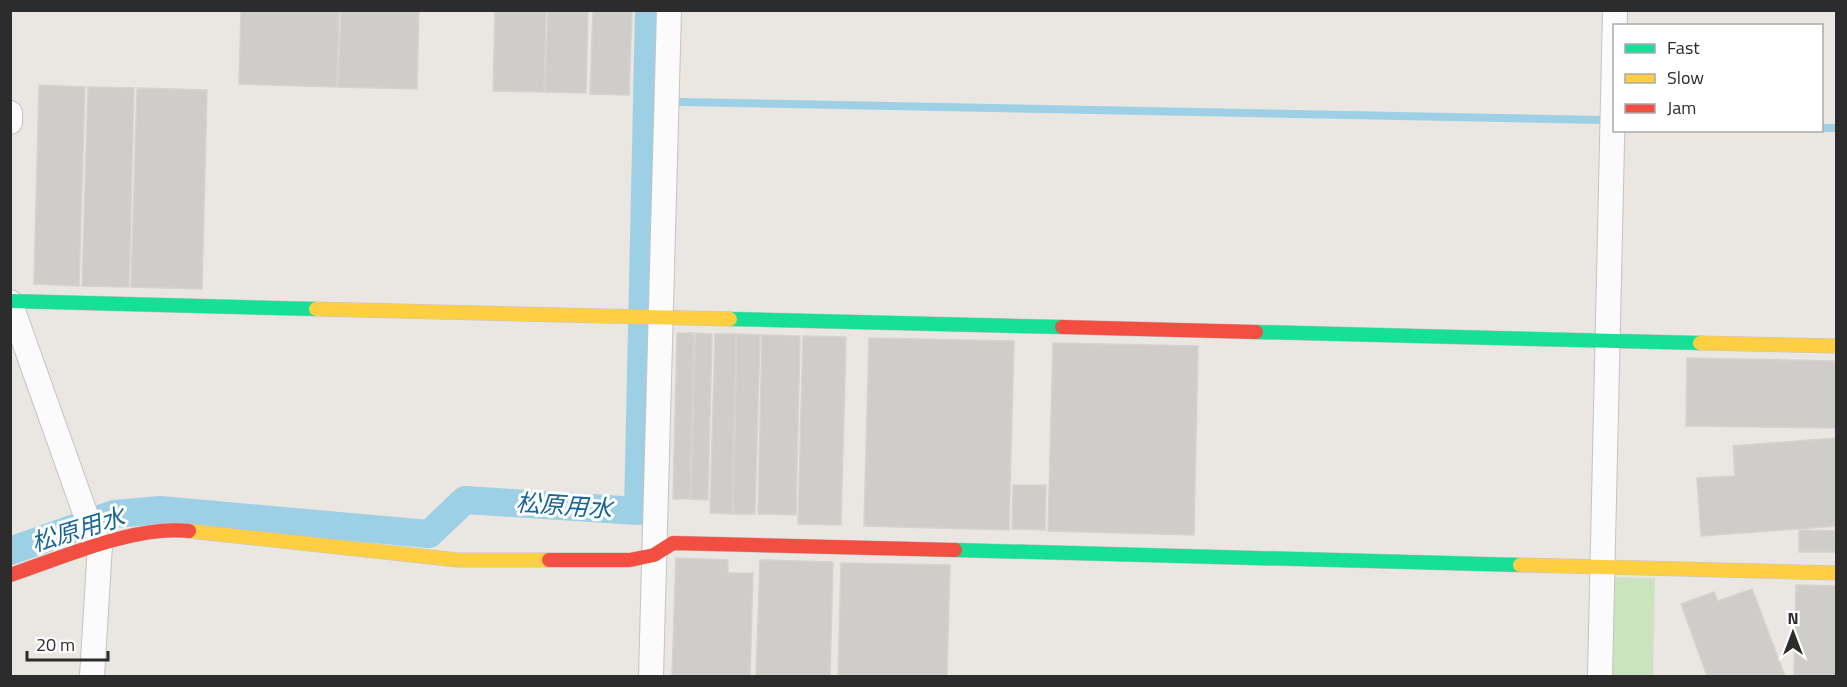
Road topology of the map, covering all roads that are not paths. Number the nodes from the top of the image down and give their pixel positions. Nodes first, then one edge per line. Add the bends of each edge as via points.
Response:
1 (669, 10) edge
2 (1613, 93) edge
3 (10, 113) edge
4 (10, 122) edge
5 (10, 302) edge
6 (661, 318) junction
7 (1607, 342) junction
8 (1836, 346) edge
9 (100, 545) junction
10 (654, 555) junction
11 (1602, 569) junction
12 (1836, 573) edge
13 (10, 575) edge
14 (92, 676) edge
15 (651, 676) edge
16 (1600, 676) edge

1 - 6 street
2 - 7 street
3 - 4 street
5 - 6 street
5 - 9 street
6 - 7 street
6 - 10 street
7 - 8 street
7 - 11 street
9 - 10 street via 176,530 458,560 630,560
9 - 13 street
9 - 14 street
10 - 11 street via 673,543
10 - 15 street
11 - 12 street
11 - 16 street

